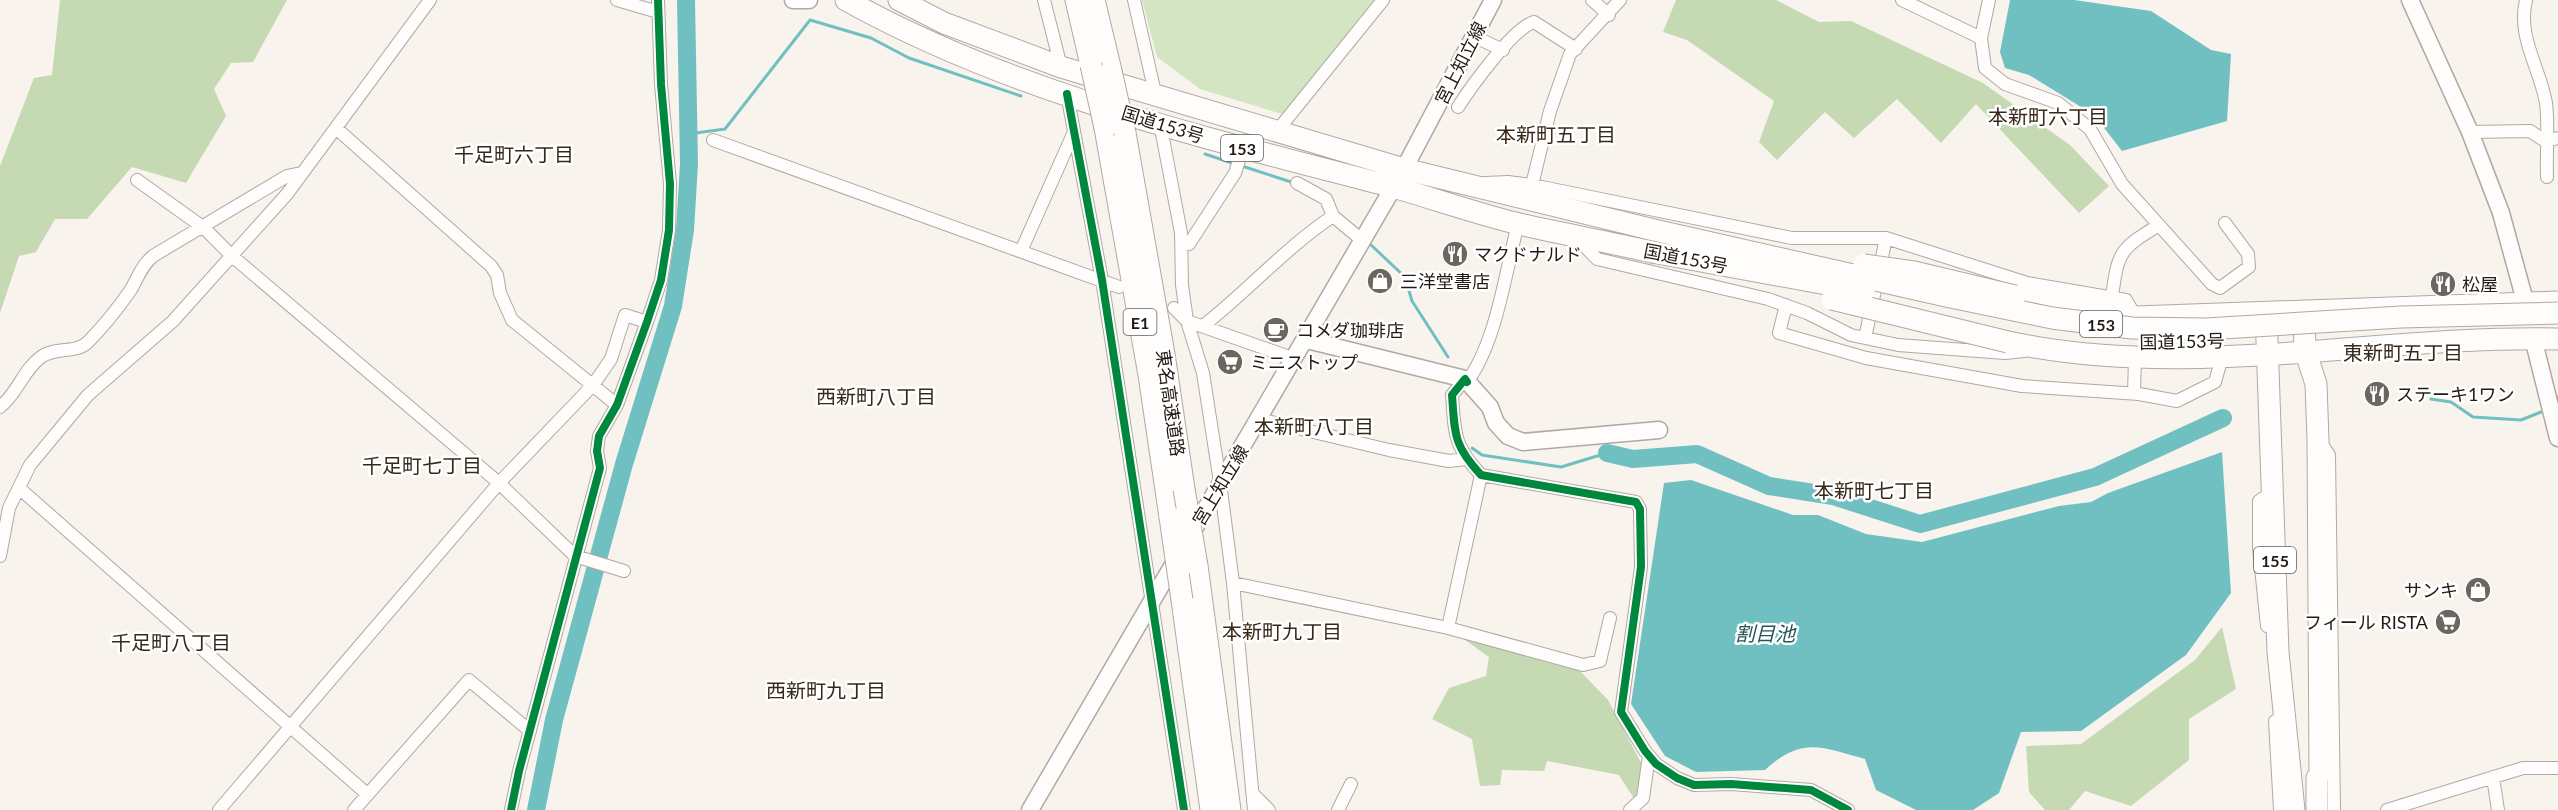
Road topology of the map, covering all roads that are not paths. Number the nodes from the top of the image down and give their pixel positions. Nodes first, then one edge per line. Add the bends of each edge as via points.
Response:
1 (430, 0) edge
2 (616, 0) edge
3 (793, 0) edge
4 (809, 0) edge
5 (846, 0) edge
6 (899, 0) edge
7 (1044, 0) edge
8 (1076, 0) edge
9 (1094, 0) edge
10 (1134, 0) edge
11 (1383, 0) edge
12 (1492, 0) edge
13 (1592, 0) edge
14 (1620, 0) edge
15 (1902, 0) edge
16 (1989, 0) edge
17 (2410, 0) edge
18 (2526, 0) edge
19 (658, 6) edge
20 (1609, 15) junction
21 (1475, 37) junction
22 (1981, 38) junction
23 (1576, 49) junction
24 (1503, 50) junction
25 (1061, 67) junction
26 (1101, 68) junction
27 (1155, 93) junction
28 (1067, 94) junction
29 (1458, 107) dead end
30 (1160, 123) junction
31 (337, 129) junction
32 (1115, 130) junction
33 (1277, 131) junction
34 (2470, 132) junction
35 (1073, 134) junction
36 (2558, 138) edge
37 (713, 140) dead end
38 (2545, 141) junction
39 (1243, 148) junction
40 (1404, 169) junction
41 (301, 173) junction
42 (2547, 177) dead end
43 (137, 180) dead end
44 (1297, 183) dead end
45 (1469, 183) junction
46 (1532, 185) junction
47 (1393, 187) junction
48 (1333, 216) junction
49 (2225, 223) dead end
50 (1518, 224) junction
51 (2159, 225) junction
52 (204, 228) junction
53 (1654, 230) junction
54 (1575, 236) junction
55 (1886, 238) junction
56 (1363, 241) junction
57 (1182, 245) junction
58 (1021, 251) junction
59 (1652, 252) junction
60 (232, 256) junction
61 (1102, 280) junction
62 (1119, 287) dead end
63 (2112, 297) junction
64 (2525, 301) junction
65 (2558, 302) edge
66 (2449, 304) junction
67 (1786, 305) junction
68 (1174, 308) dead end
69 (2304, 311) junction
70 (2266, 312) junction
71 (2558, 313) edge
72 (2136, 316) junction
73 (1187, 321) junction
74 (647, 322) junction
75 (2558, 325) edge
76 (1203, 326) junction
77 (2532, 333) junction
78 (1865, 339) junction
79 (2558, 339) edge
80 (1307, 340) junction
81 (2341, 349) junction
82 (2042, 350) junction
83 (2305, 350) junction
84 (2268, 353) junction
85 (2222, 357) junction
86 (2135, 358) junction
87 (1295, 359) junction
88 (1466, 381) junction
89 (2316, 384) junction
90 (593, 385) junction
91 (2134, 394) junction
92 (617, 405) junction
93 (0, 407) edge
94 (1259, 419) junction
95 (1659, 430) dead end
96 (2558, 438) edge
97 (2318, 440) junction
98 (1466, 459) junction
99 (1480, 475) junction
100 (1220, 482) junction
101 (500, 483) junction
102 (19, 488) junction
103 (0, 556) edge
104 (577, 556) junction
105 (620, 569) dead end
106 (1233, 583) junction
107 (1153, 600) junction
108 (1610, 618) dead end
109 (1448, 628) junction
110 (291, 727) junction
111 (530, 731) junction
112 (1649, 756) junction
113 (2558, 768) edge
114 (2493, 777) junction
115 (1351, 784) dead end
116 (367, 794) junction
117 (1253, 794) junction
118 (2289, 809) edge
119 (219, 810) edge
120 (354, 810) edge
121 (512, 810) edge
122 (1030, 810) edge
123 (1184, 810) edge
124 (1210, 810) edge
125 (1230, 810) edge
126 (1254, 810) edge
127 (1269, 810) edge
128 (1338, 810) edge
129 (1630, 810) edge
130 (1848, 810) edge
131 (2317, 810) edge
132 (2334, 810) edge
133 (2387, 810) edge
134 (2498, 810) edge

1 - 31 street
2 - 19 street
3 - 4 main road
5 - 28 highway, 国道153号 / 153 via 946,51
6 - 25 highway, 国道153号 / 153 via 944,23
7 - 25 street
8 - 26 highway, 東名高速道路 / E1
9 - 26 highway, 東名高速道路 / E1
10 - 27 street
11 - 33 street
12 - 21 main road, 宮上知立線
13 - 20 street
14 - 20 street
15 - 22 street
16 - 22 street
17 - 34 main road
18 - 38 street via 2523,13 2528,48 2546,103
19 - 74 street via 671,208 661,280
20 - 23 street
21 - 24 street
21 - 40 main road, 宮上知立線
22 - 51 street via 1985,68 2005,84 2058,103 2090,129 2122,184
23 - 24 street via 1534,22 1526,25
23 - 46 street via 1570,54 1556,91
24 - 29 street
25 - 27 highway, 国道153号 / 153
26 - 32 highway, 東名高速道路 / E1, bridge
27 - 33 highway, 国道153号 / 153
28 - 30 highway, 国道153号 / 153
28 - 35 street
30 - 39 highway, 国道153号 / 153
30 - 57 street
31 - 41 street
31 - 90 street via 491,266 512,320
32 - 124 highway, 東名高速道路 / E1, bridge
32 - 125 highway, 東名高速道路 / E1, bridge via 1164,354
33 - 40 highway, 国道153号 / 153
34 - 38 street via 2530,131
34 - 64 main road via 2501,213
35 - 58 street
35 - 61 street
36 - 38 street
37 - 58 street
38 - 42 street
39 - 47 highway, 国道153号 / 153
39 - 57 street via 1231,179 1189,244
40 - 45 highway, 国道153号 / 153
40 - 47 main road, 宮上知立線
41 - 52 street via 287,176
41 - 60 street
43 - 52 street
44 - 48 street via 1326,199
45 - 46 street
45 - 53 highway, 国道153号 / 153
46 - 55 street via 1792,238
47 - 50 highway, 国道153号 / 153
47 - 56 main road, 宮上知立線
48 - 56 street
48 - 76 street via 1277,258 1240,297
49 - 51 street via 2248,254 2248,267 2220,288
50 - 54 highway, 国道153号 / 153
50 - 88 street via 1494,321 1479,365
51 - 63 street via 2127,245 2115,271
52 - 60 street
52 - 93 street via 153,256 89,341 77,348 52,350 42,357
53 - 71 highway, 国道153号 / 153, bridge via 2052,318 2132,328 2206,329 2401,317
53 - 72 highway, 153, bridge via 1685,230 1806,257 1914,272 2015,296
54 - 59 highway, 国道153号 / 153
54 - 67 street via 1597,259
55 - 63 street via 2027,283
55 - 78 street
56 - 80 main road, 宮上知立線
57 - 73 street
58 - 61 street
59 - 75 highway, 国道153号 / 153, bridge via 1988,318 2130,341 2205,342 2402,329
59 - 82 highway, 153, bridge via 1667,260
60 - 101 street
60 - 102 street via 173,321 88,395 30,465
61 - 62 street
61 - 107 street
63 - 72 street via 2126,300
64 - 65 highway, 153
64 - 66 highway, 153
64 - 77 street
66 - 69 highway, 153
66 - 77 highway
67 - 78 street
67 - 91 street via 1779,333 1866,358 2022,386
68 - 73 street
69 - 70 highway, 153
69 - 83 highway, 155
70 - 72 highway, 153
70 - 84 highway, 155
73 - 76 street
73 - 100 street via 1203,373
74 - 90 street via 625,315 611,358
74 - 92 street
76 - 87 street
77 - 79 highway, 153
77 - 81 highway, 153
77 - 96 main road
78 - 82 street via 2005,353
80 - 87 main road, 宮上知立線
80 - 88 main road
81 - 83 highway, 153
81 - 89 highway, 155 via 2329,356
82 - 86 highway, 153
83 - 84 highway, 153
83 - 89 highway, 155
84 - 85 highway, 153
84 - 118 highway, 155 via 2278,652
85 - 86 highway, 153
85 - 91 street via 2215,382 2177,401
86 - 91 street
87 - 94 main road, 宮上知立線
88 - 95 main road via 1508,436 1523,442
88 - 98 street via 1452,395 1455,433
89 - 97 highway, 155
90 - 92 street
90 - 101 street
92 - 104 street via 599,436 600,468
94 - 98 street via 1389,450 1449,461
94 - 100 main road, 宮上知立線
97 - 131 highway, 155
97 - 132 street via 2329,455
98 - 99 street
99 - 109 street
99 - 112 street via 1636,502 1640,508 1641,567 1620,705 1625,721
100 - 106 street
100 - 107 main road, 宮上知立線
101 - 104 street
101 - 110 street
102 - 103 street via 9,508
102 - 110 street
104 - 105 street
104 - 111 street
106 - 109 street
106 - 117 street
107 - 122 main road, 宮上知立線
107 - 123 street
108 - 109 street via 1600,661 1583,665
110 - 116 street
110 - 119 street
111 - 116 street via 469,680
111 - 121 street
112 - 129 street via 1643,798
112 - 130 street via 1677,778 1694,785 1811,790
113 - 114 street via 2523,768
114 - 133 street
114 - 134 street
115 - 128 street
116 - 120 street
117 - 126 street
117 - 127 street

